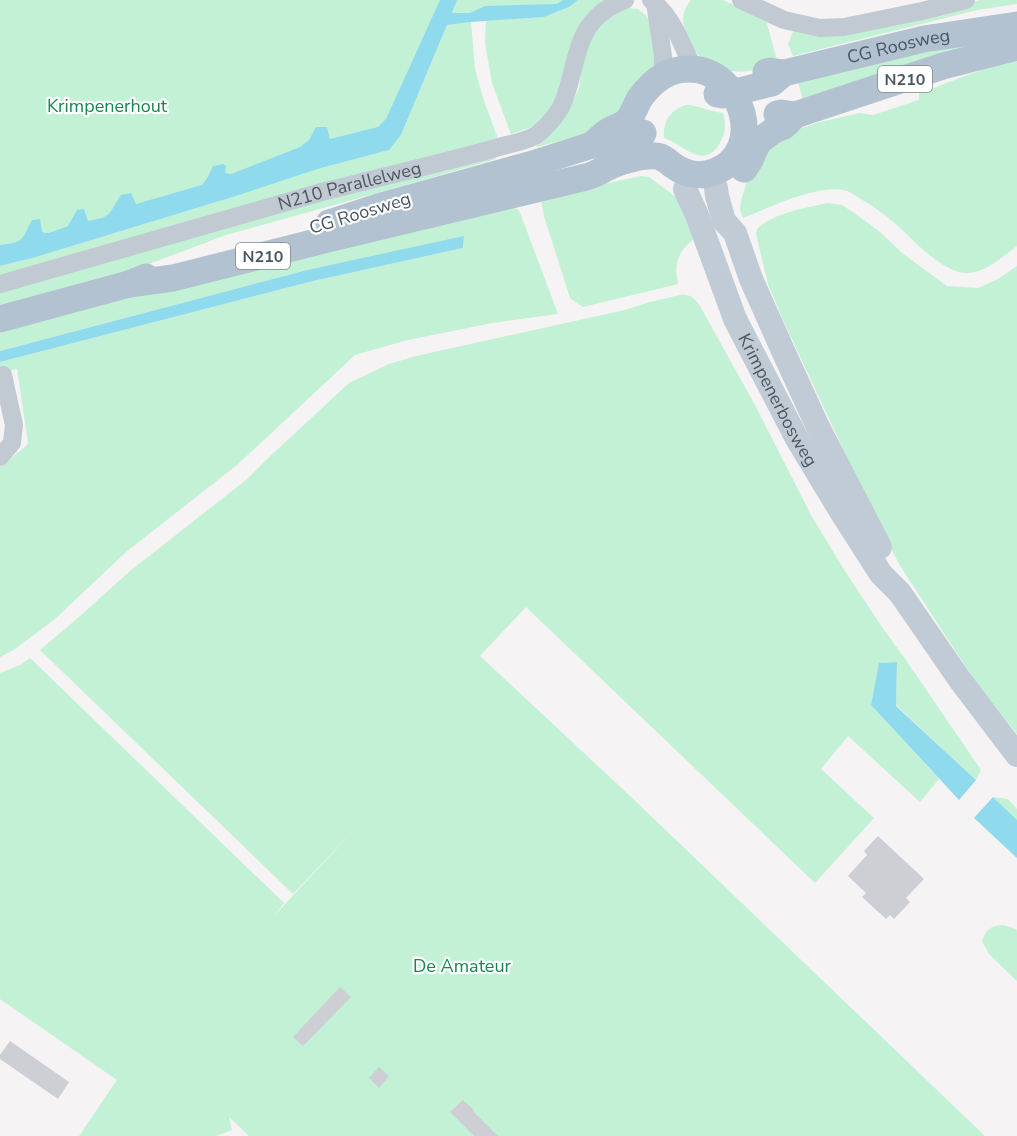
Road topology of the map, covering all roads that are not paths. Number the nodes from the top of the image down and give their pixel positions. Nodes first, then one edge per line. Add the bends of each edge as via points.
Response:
1 (625, 0) edge
2 (741, 0) edge
3 (966, 0) edge
4 (653, 1) edge
5 (1017, 25) edge
6 (1017, 47) edge
7 (694, 69) junction
8 (663, 85) junction
9 (729, 87) junction
10 (751, 132) junction
11 (644, 144) junction
12 (721, 180) junction
13 (686, 189) junction
14 (0, 284) edge
15 (129, 284) junction
16 (0, 319) edge
17 (3, 375) dead end
18 (0, 457) edge
19 (900, 593) junction
20 (1017, 755) edge

1 - 14 street, N210 Parallelweg via 599,14 587,29 563,103 537,135
2 - 3 street via 784,20 820,28 844,27
4 - 7 street via 670,19
4 - 8 street via 663,56
5 - 9 main road, CG Roosweg / N210 via 924,39 784,73 770,71
6 - 10 main road, CG Roosweg / N210 via 943,66 795,115 774,130
7 - 8 main road, N210 via 683,69
7 - 9 main road via 704,70
8 - 9 main road, N210 via 672,88 693,84 723,95
8 - 11 main road, N210 via 651,85 641,97
9 - 10 main road
10 - 12 main road via 750,160 742,172
11 - 12 main road, N210 via 684,172
11 - 13 main road via 666,180
11 - 15 main road, CG Roosweg / N210 via 627,122 592,145 173,266
11 - 15 main road, CG Roosweg / N210 via 646,170 617,176 597,174 173,279
12 - 13 main road via 704,191
12 - 19 main road, Krimpenerbosweg via 717,196 724,221 735,233 751,279 817,425
13 - 19 main road, Krimpenerbosweg via 735,319 791,426 881,574
15 - 16 main road, CG Roosweg / N210
17 - 18 street via 14,425 12,442
19 - 20 main road, Krimpenerbosweg

